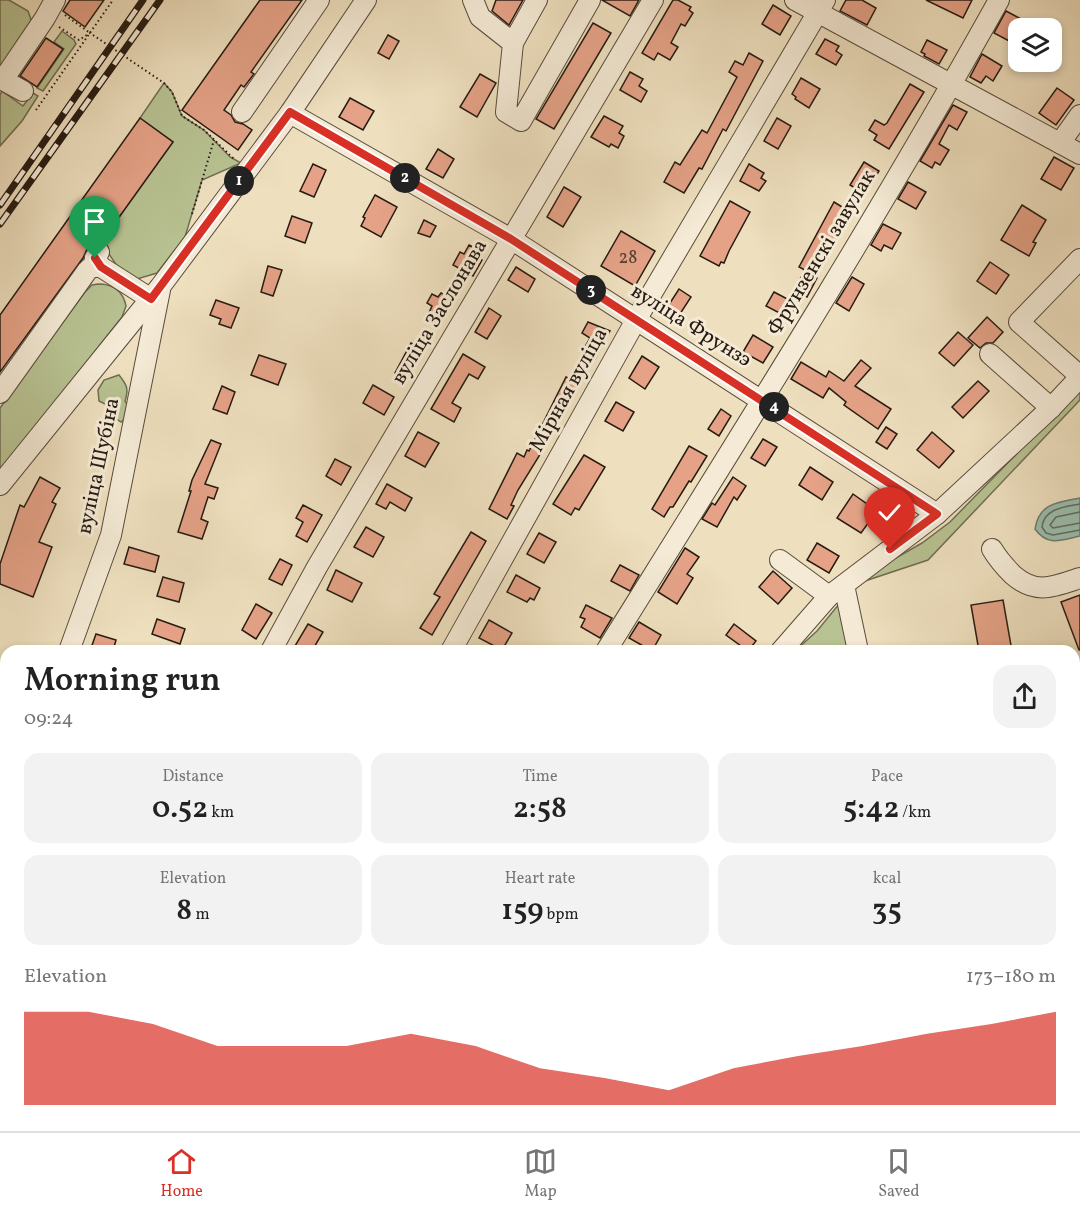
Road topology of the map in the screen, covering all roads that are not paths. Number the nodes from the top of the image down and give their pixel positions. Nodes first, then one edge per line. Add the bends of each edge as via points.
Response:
1 (319, 0) edge
2 (366, 0) edge
3 (473, 0) edge
4 (537, 0) edge
5 (590, 0) edge
6 (653, 0) edge
7 (795, 0) edge
8 (999, 0) edge
9 (58, 6) edge
10 (821, 6) edge
11 (513, 43) junction
12 (952, 85) junction
13 (23, 92) dead end
14 (242, 112) dead end
15 (290, 112) junction
16 (1080, 116) edge
17 (1060, 143) junction
18 (1080, 154) edge
19 (511, 239) junction
20 (1080, 259) edge
21 (156, 293) junction
22 (636, 320) junction
23 (990, 354) dead end
24 (1080, 376) edge
25 (0, 393) edge
26 (762, 400) junction
27 (1051, 408) junction
28 (0, 485) edge
29 (937, 514) junction
30 (992, 549) dead end
31 (780, 560) dead end
32 (1080, 578) edge
33 (837, 591) junction
34 (71, 645) edge
35 (274, 645) edge
36 (455, 645) edge
37 (610, 645) edge
38 (787, 645) edge
39 (856, 645) edge

1 - 14 street
2 - 15 street, вуліца Шубіна
3 - 11 street via 480,17
4 - 11 street
5 - 11 street via 521,121 506,112
6 - 19 street, вуліца Заслонава
7 - 10 street
8 - 12 street, Фрунзенскі завулак
9 - 13 street via 45,18 3,80
10 - 12 street
10 - 22 street, Мірная вуліца
12 - 17 street
12 - 26 street, Фрунзенскі завулак
15 - 19 street, вуліца Фрунзэ
15 - 21 street, вуліца Шубіна
16 - 17 street
17 - 18 street
19 - 22 street, вуліца Фрунзэ
19 - 35 street, вуліца Заслонава
20 - 24 street via 1019,322
21 - 25 street via 100,259 87,271
21 - 28 street, вуліца Шубіна
21 - 34 street, вуліца Шубіна via 111,535
22 - 26 street, вуліца Фрунзэ
22 - 36 street, Мірная вуліца
23 - 27 street
24 - 27 street
26 - 29 street, вуліца Фрунзэ
26 - 37 street, Фрунзенскі завулак
27 - 29 street
29 - 33 street
30 - 32 street via 999,561 1026,585 1044,588
31 - 33 street
33 - 38 street
33 - 39 street

